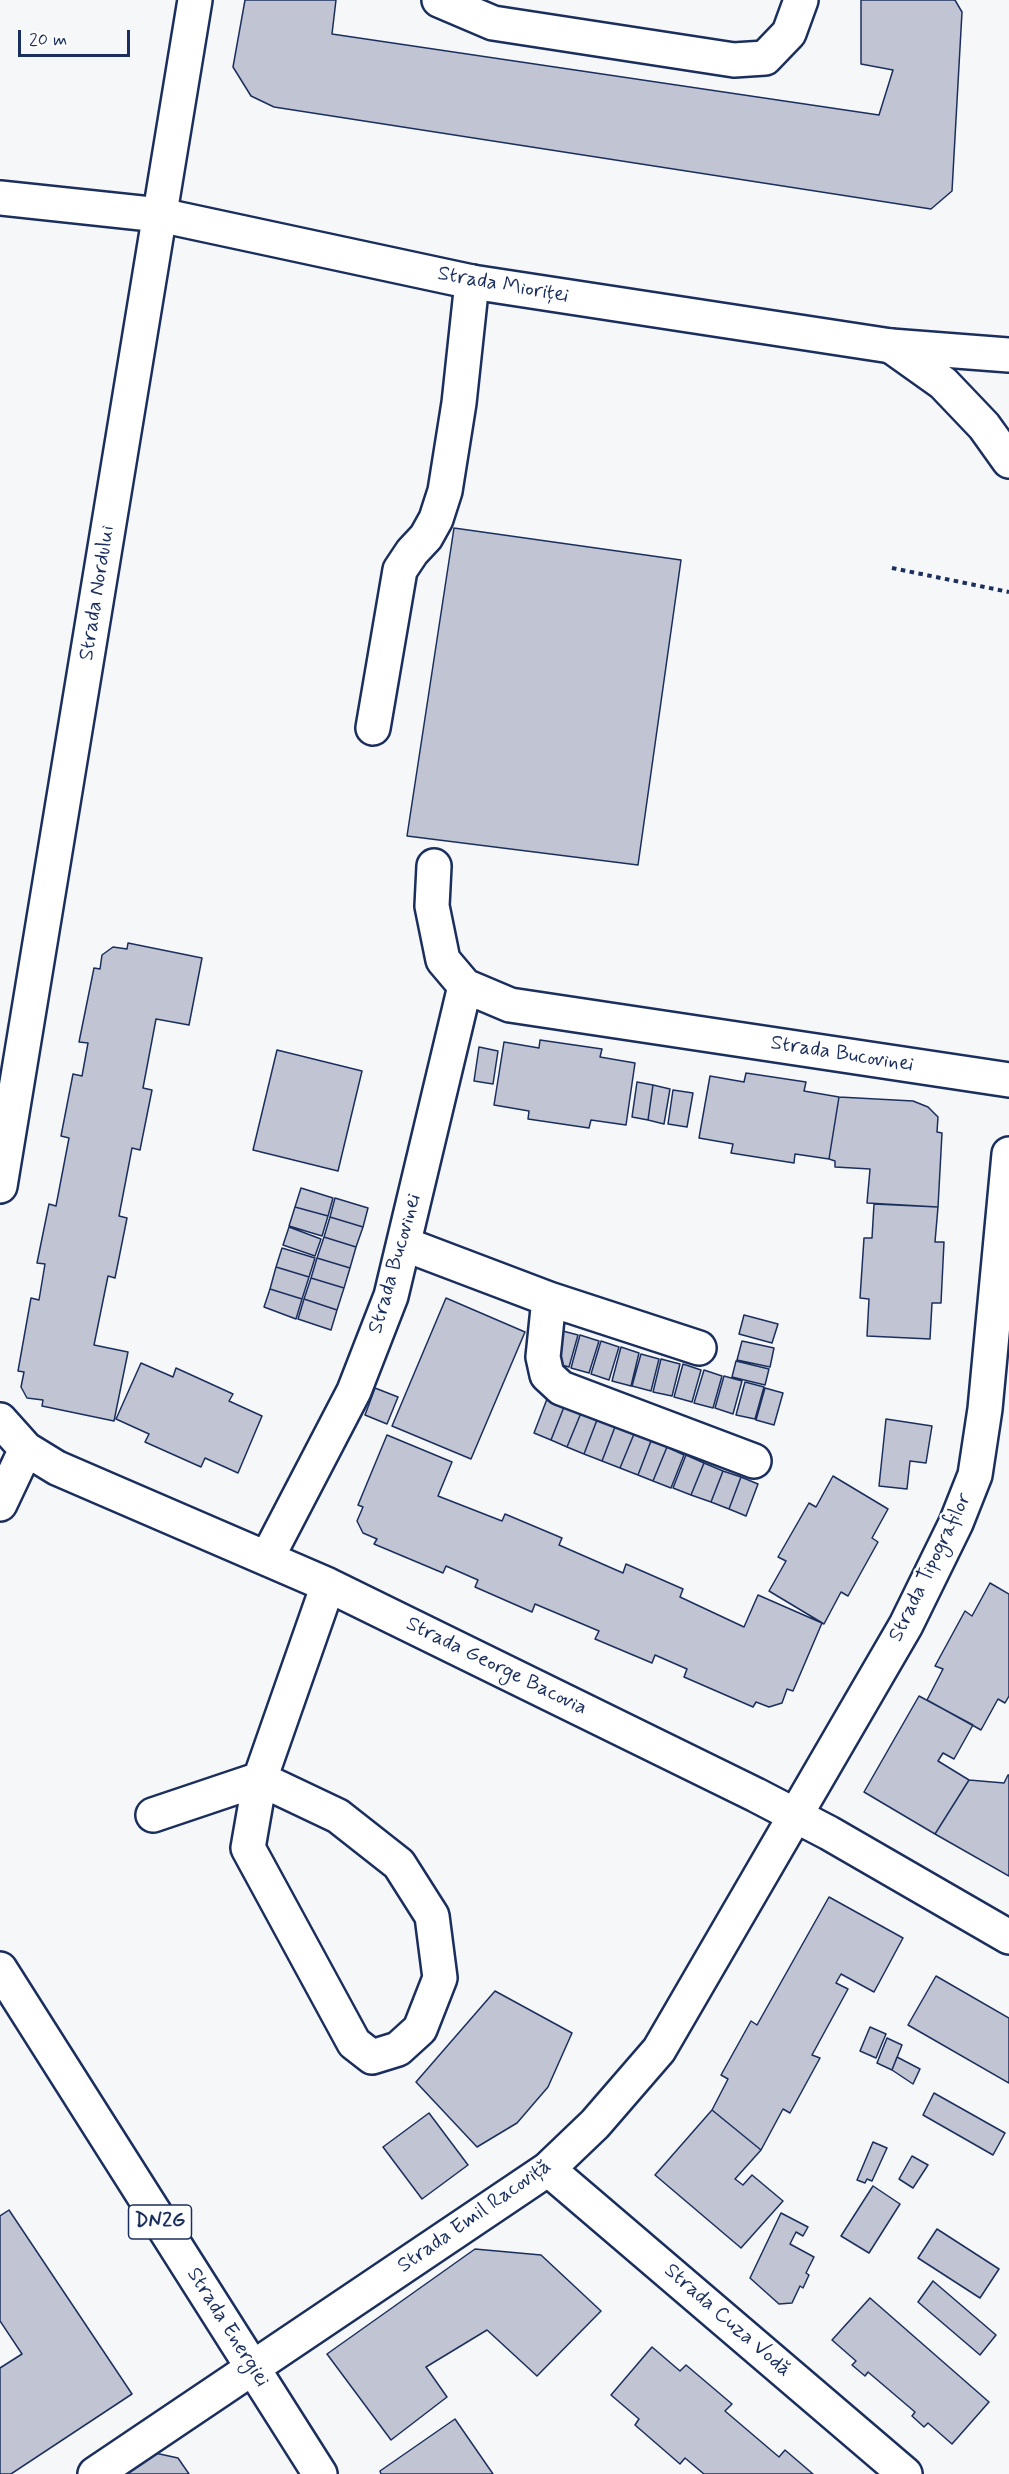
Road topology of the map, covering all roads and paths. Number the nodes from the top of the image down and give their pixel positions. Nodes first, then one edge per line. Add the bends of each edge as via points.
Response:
1 (195, 0) edge
2 (439, 0) edge
3 (801, 0) edge
4 (0, 198) edge
5 (160, 215) junction
6 (472, 282) junction
7 (891, 346) junction
8 (1009, 356) edge
9 (1009, 461) edge
10 (892, 568) dead end
11 (1009, 591) edge
12 (373, 728) dead end
13 (434, 866) dead end
14 (465, 986) junction
15 (1009, 1080) edge
16 (1009, 1154) edge
17 (0, 1186) edge
18 (404, 1244) junction
19 (549, 1299) junction
20 (699, 1348) dead end
21 (0, 1420) edge
22 (26, 1449) junction
23 (754, 1461) dead end
24 (0, 1504) edge
25 (267, 1558) junction
26 (328, 1585) junction
27 (260, 1779) junction
28 (794, 1814) junction
29 (153, 1815) dead end
30 (1009, 1937) edge
31 (0, 1969) edge
32 (548, 2169) junction
33 (253, 2369) junction
34 (95, 2474) edge
35 (320, 2474) edge
36 (905, 2474) edge

1 - 5 street, Strada Nordului
2 - 3 street via 493,23 734,60 765,58 789,33
4 - 5 street, Strada Mioriței
5 - 6 street, Strada Mioriței
5 - 17 street, Strada Nordului
6 - 7 street, Strada Mioriței
6 - 12 street via 445,490 426,537 400,570
7 - 8 street, Strada Mioriței
7 - 9 street via 943,384 984,426
10 - 11 path
13 - 14 street, Strada Bucovinei via 432,906 443,960
14 - 15 street, Strada Bucovinei via 510,1005
14 - 18 street, Strada Bucovinei
16 - 28 street, Strada Tipografilor via 975,1475 956,1524 906,1625
18 - 19 street
18 - 25 street, Strada Bucovinei via 391,1296 354,1391
19 - 20 street
19 - 23 street via 543,1357 547,1375 561,1388
21 - 22 street
22 - 24 street
22 - 25 street, Strada George Bacovia via 57,1468
25 - 26 street, Strada George Bacovia
26 - 27 street
26 - 28 street, Strada George Bacovia
27 - 27 street via 338,1816 399,1864 432,1916 440,1978 420,2029 398,2049 372,2057 354,2043 248,1848
27 - 29 street
28 - 30 street, Strada George Bacovia
28 - 32 street, Strada Emil Racoviță via 659,2050 595,2124
31 - 33 street, Strada Energiei / DN2G
32 - 33 street, Strada Emil Racoviță
32 - 36 street, Strada Cuza Vodă
33 - 34 street, Strada Emil Racoviță
33 - 35 street, Strada Energiei / DN2G

